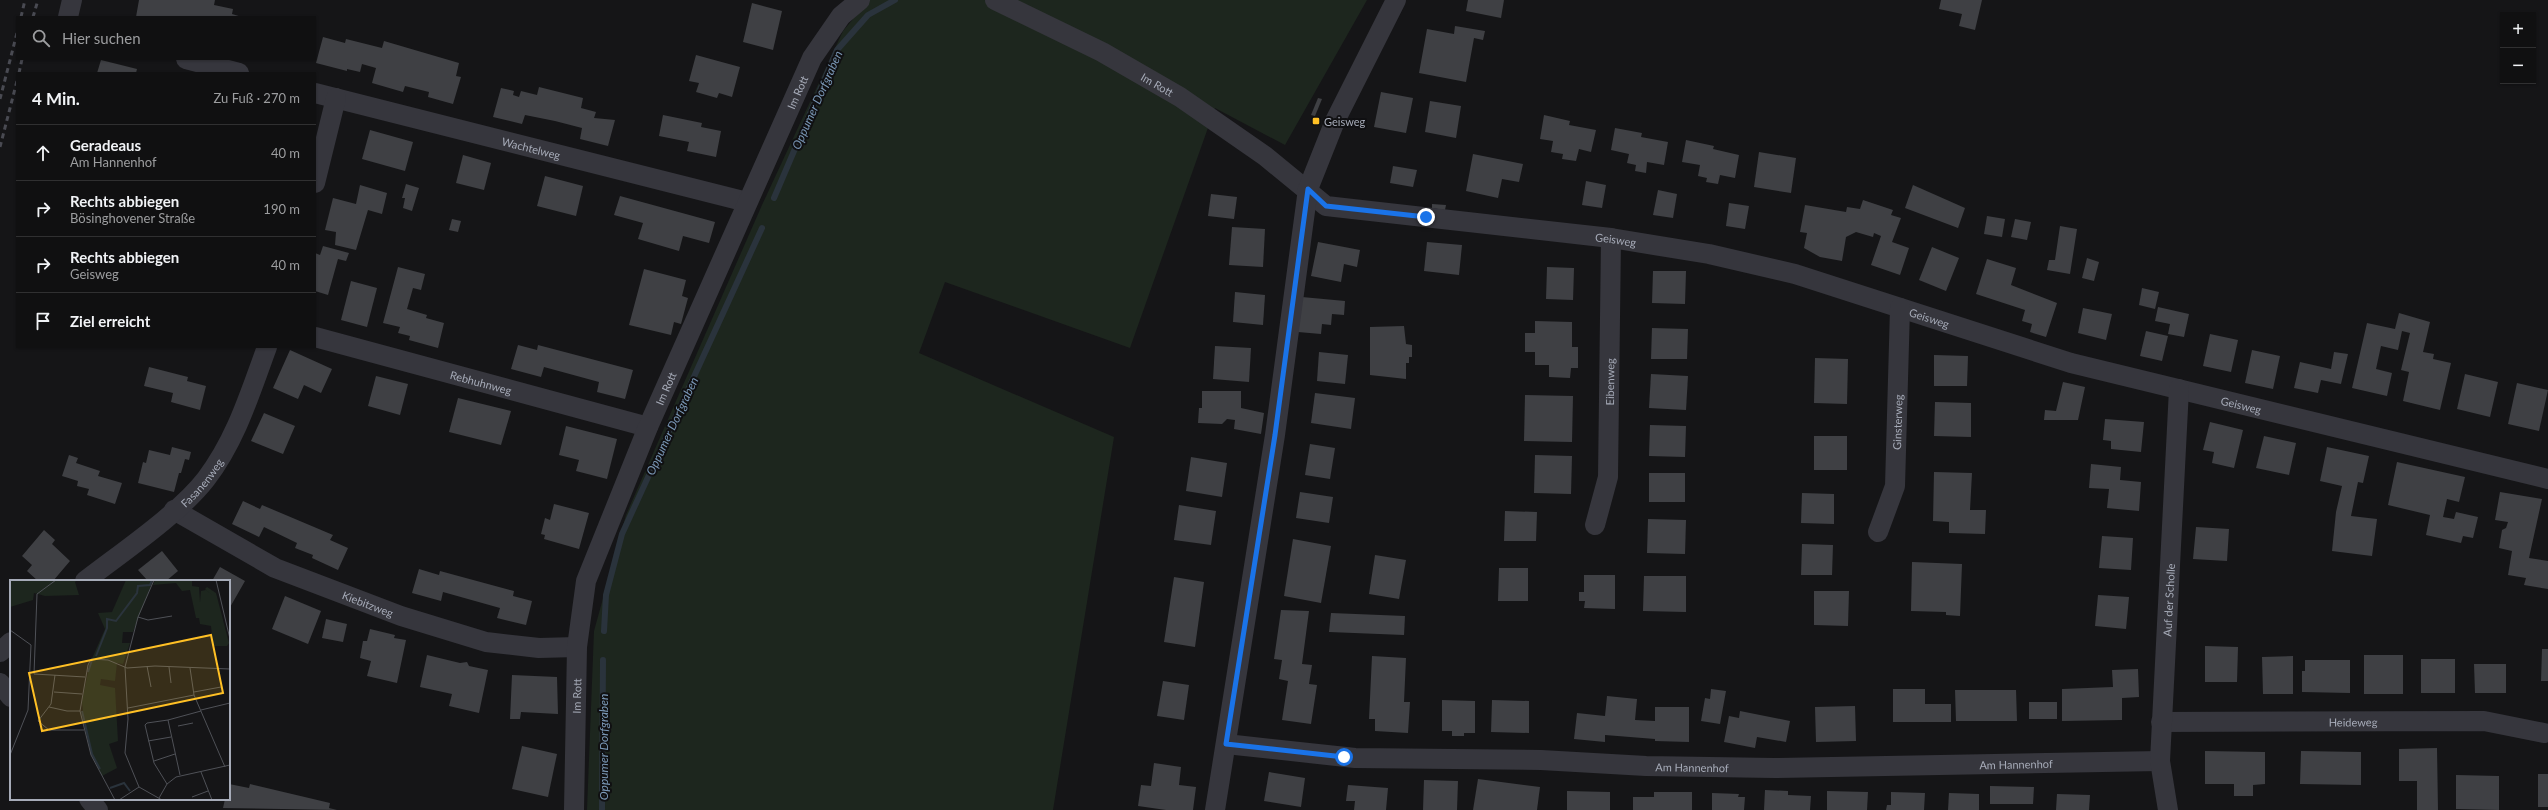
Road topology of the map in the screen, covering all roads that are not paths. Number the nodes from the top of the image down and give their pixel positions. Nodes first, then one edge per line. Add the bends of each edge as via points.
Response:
1 (72, 0) edge
2 (860, 0) edge
3 (995, 0) edge
4 (1396, 0) edge
5 (68, 16) edge
6 (190, 60) edge
7 (235, 72) edge
8 (316, 93) edge
9 (336, 98) junction
10 (316, 179) edge
11 (1308, 189) junction
12 (747, 202) junction
13 (1611, 238) junction
14 (1900, 308) junction
15 (316, 337) edge
16 (267, 348) edge
17 (2179, 389) junction
18 (648, 426) junction
19 (2548, 479) edge
20 (174, 510) junction
21 (1595, 525) dead end
22 (1878, 532) dead end
23 (86, 580) edge
24 (10, 643) edge
25 (577, 647) junction
26 (0, 652) edge
27 (0, 683) edge
28 (10, 696) edge
29 (2161, 722) junction
30 (2544, 733) dead end
31 (1226, 744) junction
32 (2160, 761) junction
33 (90, 800) edge
34 (98, 810) edge
35 (574, 810) edge
36 (1215, 810) edge
37 (2168, 810) edge

1 - 5 street
2 - 12 street, Im Rott via 841,16 812,58
3 - 11 street, Im Rott via 1102,52 1180,97
4 - 11 street via 1335,121
6 - 7 street
8 - 9 street, Wachtelweg
9 - 10 street
9 - 12 street, Wachtelweg
11 - 13 street, Geisweg via 1326,206
11 - 31 street via 1275,435
12 - 18 street, Im Rott
13 - 14 street, Geisweg via 1710,254 1795,274
13 - 21 street, Eibenweg via 1608,477
14 - 17 street, Geisweg via 2071,363
14 - 22 street, Ginsterweg via 1895,486
15 - 18 street, Rebhuhnweg
16 - 20 street, Fasanenweg via 232,437 206,480
17 - 19 street, Geisweg
17 - 29 street, Auf der Scholle
18 - 25 street, Im Rott via 586,581
20 - 23 street, Fasanenweg
20 - 25 street, Kiebitzweg via 275,568 401,616 486,642 539,648
24 - 26 street
25 - 35 street, Im Rott
27 - 28 street
29 - 30 street, Heideweg via 2484,721
29 - 32 street, Auf der Scholle
31 - 32 street, Am Hannenhof via 1355,758 1541,760 1646,766 1774,768
31 - 36 street
32 - 37 street, Auf der Scholle
33 - 34 street

